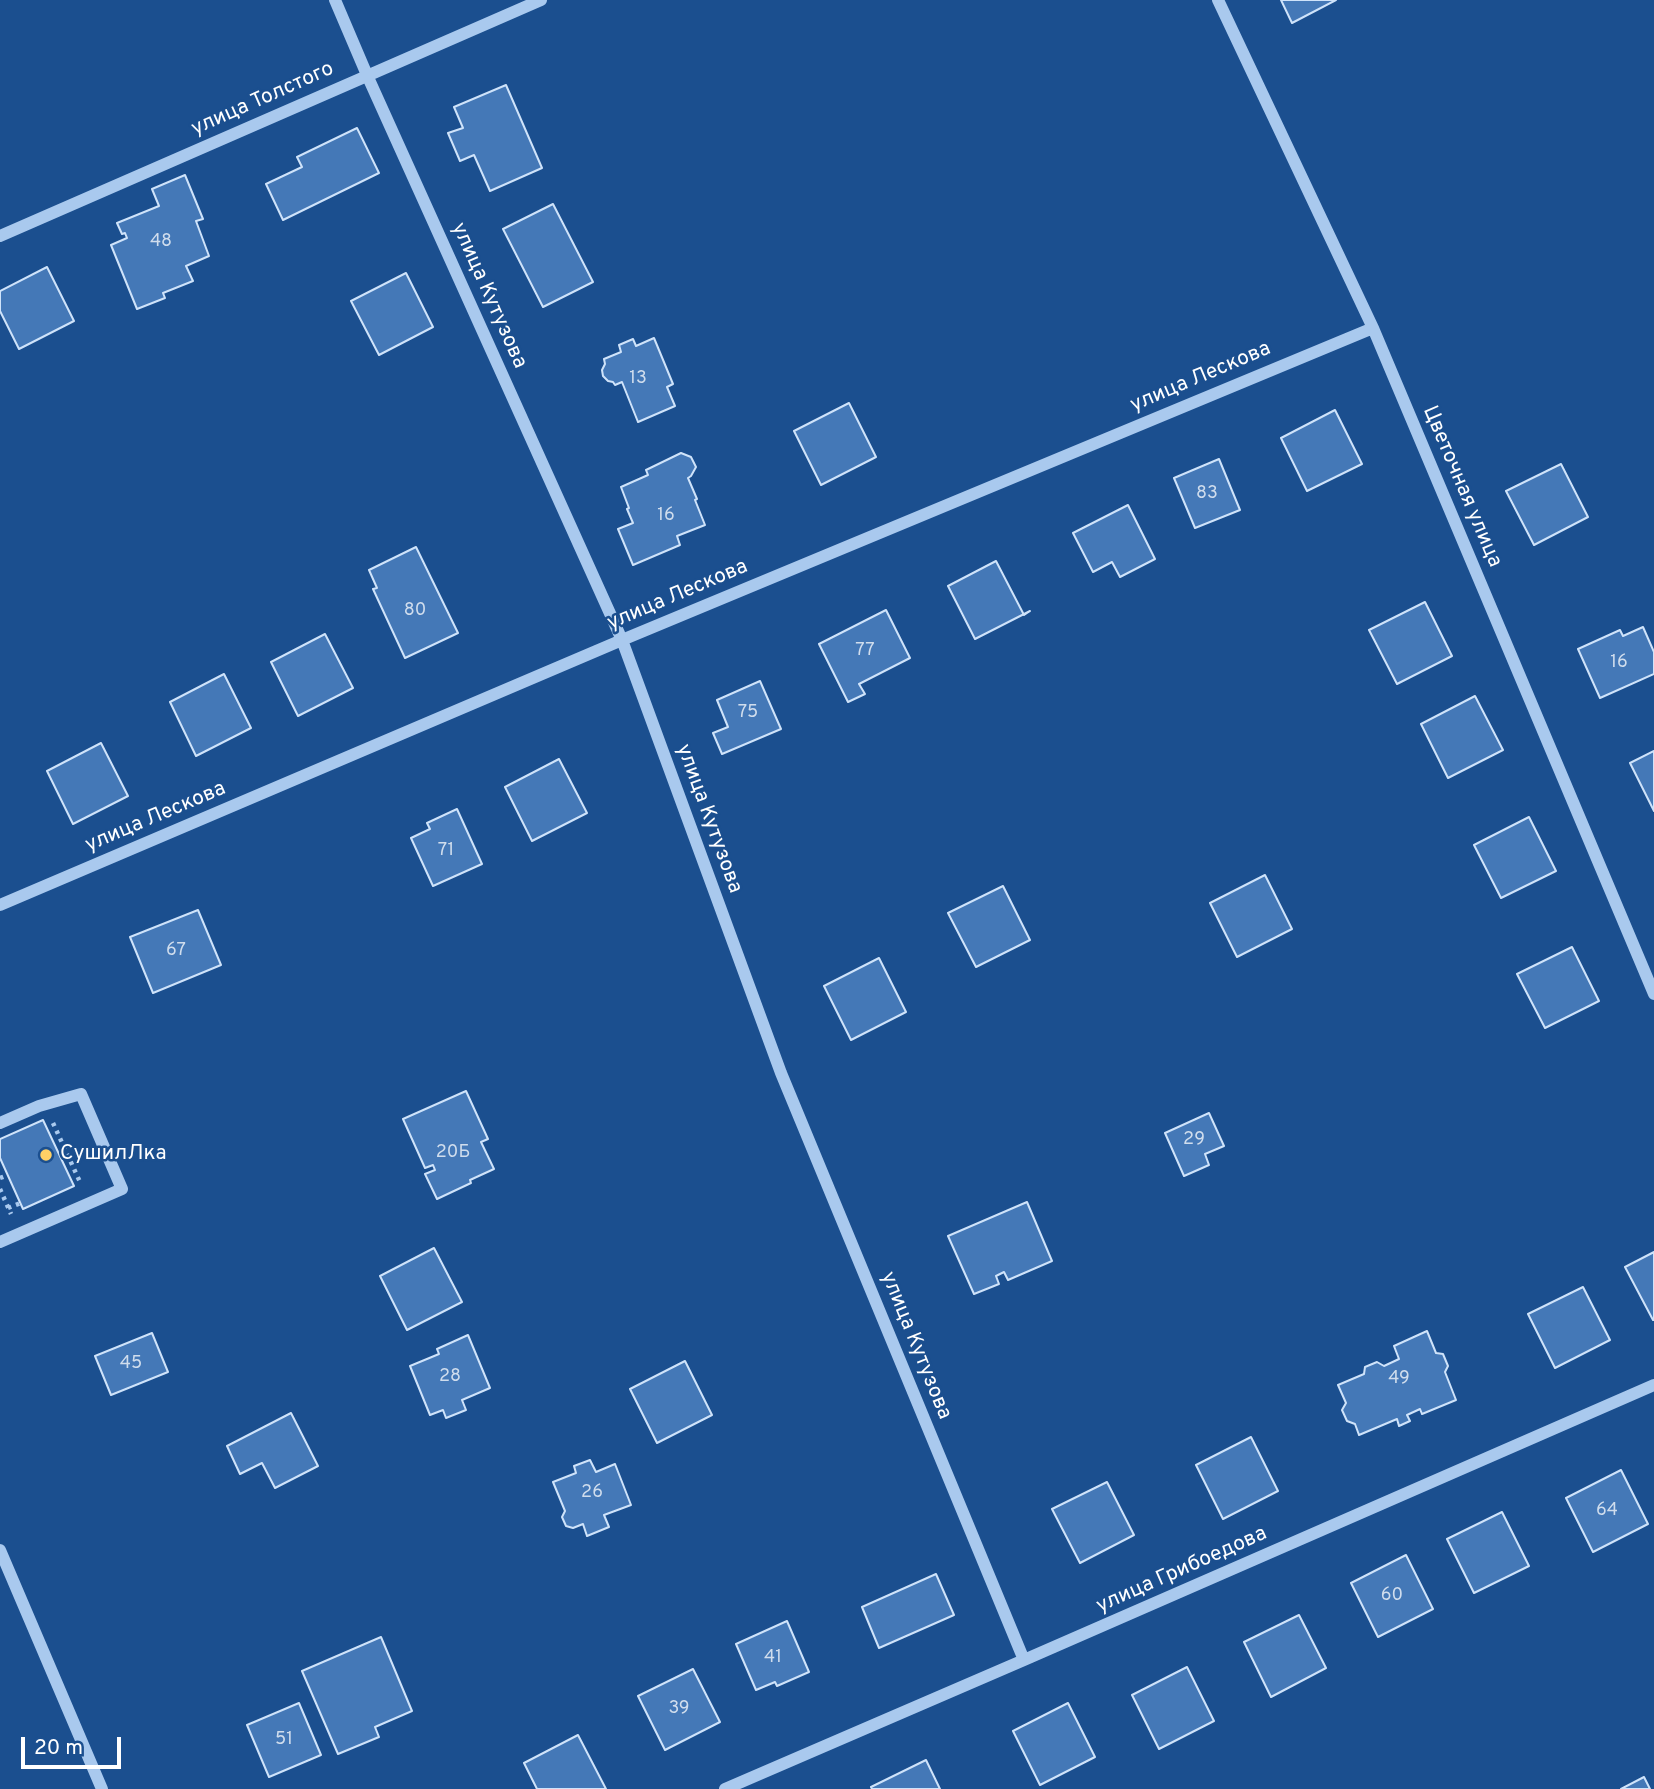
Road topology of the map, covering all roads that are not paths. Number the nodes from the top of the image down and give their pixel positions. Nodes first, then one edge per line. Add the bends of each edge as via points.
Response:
1 (335, 0) edge
2 (541, 0) edge
3 (1219, 0) edge
4 (367, 75) junction
5 (0, 236) edge
6 (1373, 328) junction
7 (622, 640) junction
8 (0, 905) edge
9 (1654, 995) edge
10 (0, 1123) edge
11 (0, 1242) edge
12 (1654, 1385) edge
13 (0, 1550) edge
14 (1024, 1660) junction
15 (102, 1789) edge
16 (724, 1789) edge

1 - 4 street, улица Кутузова
2 - 4 street, улица Толстого
3 - 6 street, Цветочная улица
4 - 5 street, улица Толстого
4 - 7 street, улица Кутузова
6 - 7 street, улица Лескова
6 - 9 street, Цветочная улица
7 - 8 street, улица Лескова
7 - 14 street, улица Кутузова via 781,1073
10 - 11 street via 39,1105 81,1094 122,1189
12 - 14 street, улица Грибоедова
13 - 15 street
14 - 16 street, улица Грибоедова

